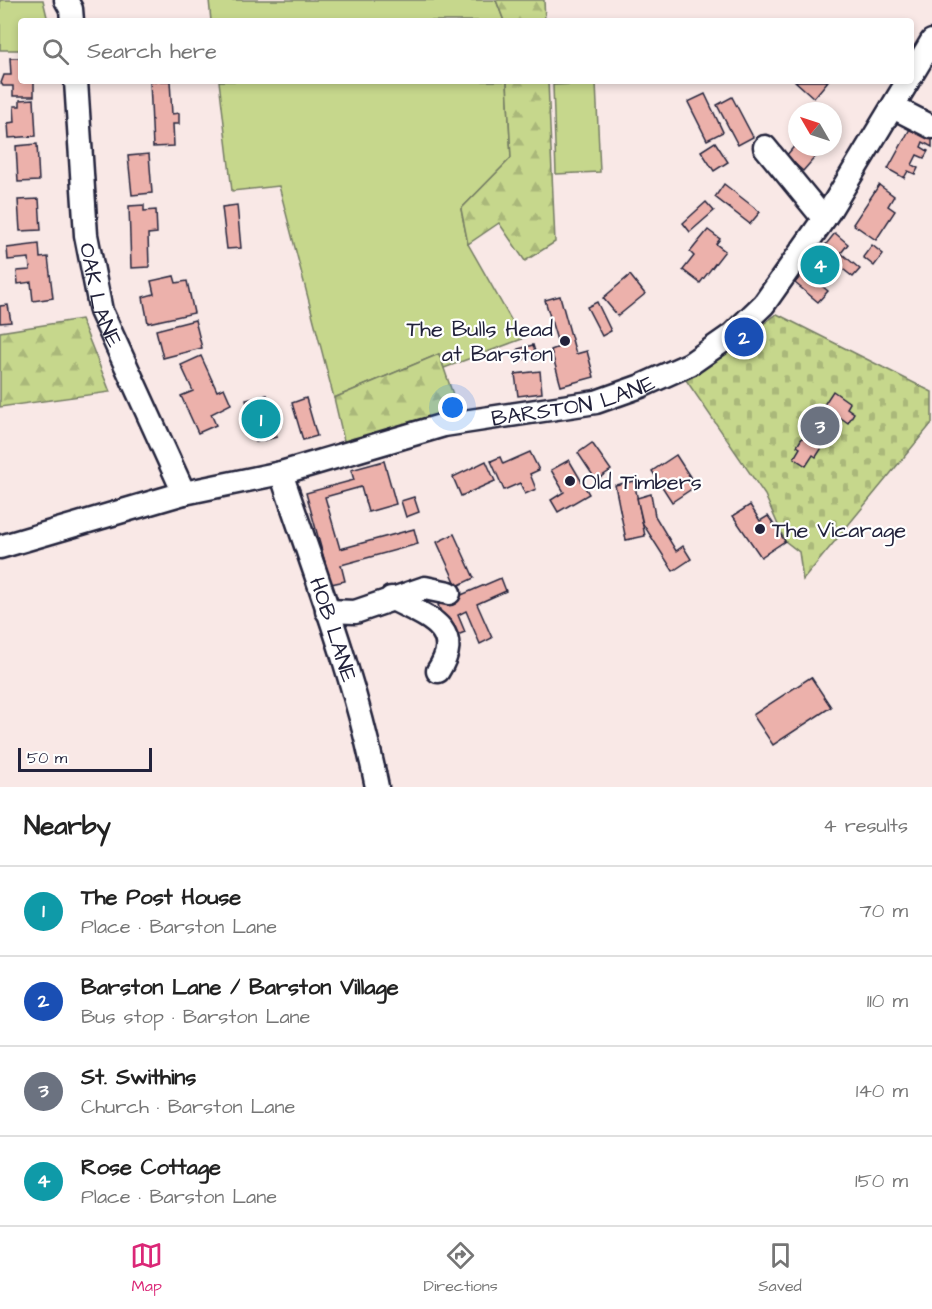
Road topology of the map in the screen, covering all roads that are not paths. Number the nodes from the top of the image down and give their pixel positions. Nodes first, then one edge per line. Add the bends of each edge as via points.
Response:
1 (66, 0) edge
2 (71, 18) edge
3 (932, 41) edge
4 (914, 71) edge
5 (76, 84) edge
6 (906, 84) edge
7 (893, 107) junction
8 (932, 127) edge
9 (765, 147) dead end
10 (824, 219) junction
11 (281, 473) junction
12 (184, 494) junction
13 (0, 547) edge
14 (450, 592) dead end
15 (391, 598) junction
16 (327, 611) junction
17 (438, 671) dead end
18 (377, 787) edge

1 - 2 street
3 - 4 street
5 - 12 street, OAK LANE via 86,235 101,311
6 - 7 street, BARSTON LANE
7 - 8 street
7 - 10 street, BARSTON LANE
9 - 10 street
10 - 11 street, BARSTON LANE via 764,304 733,334 690,364 596,402 444,426
11 - 12 street, BARSTON LANE
11 - 16 street, HOB LANE
12 - 13 street, BARSTON LANE
14 - 15 street via 425,588
15 - 16 street via 355,612
15 - 17 street via 437,623 449,645
16 - 18 street, HOB LANE via 370,749

